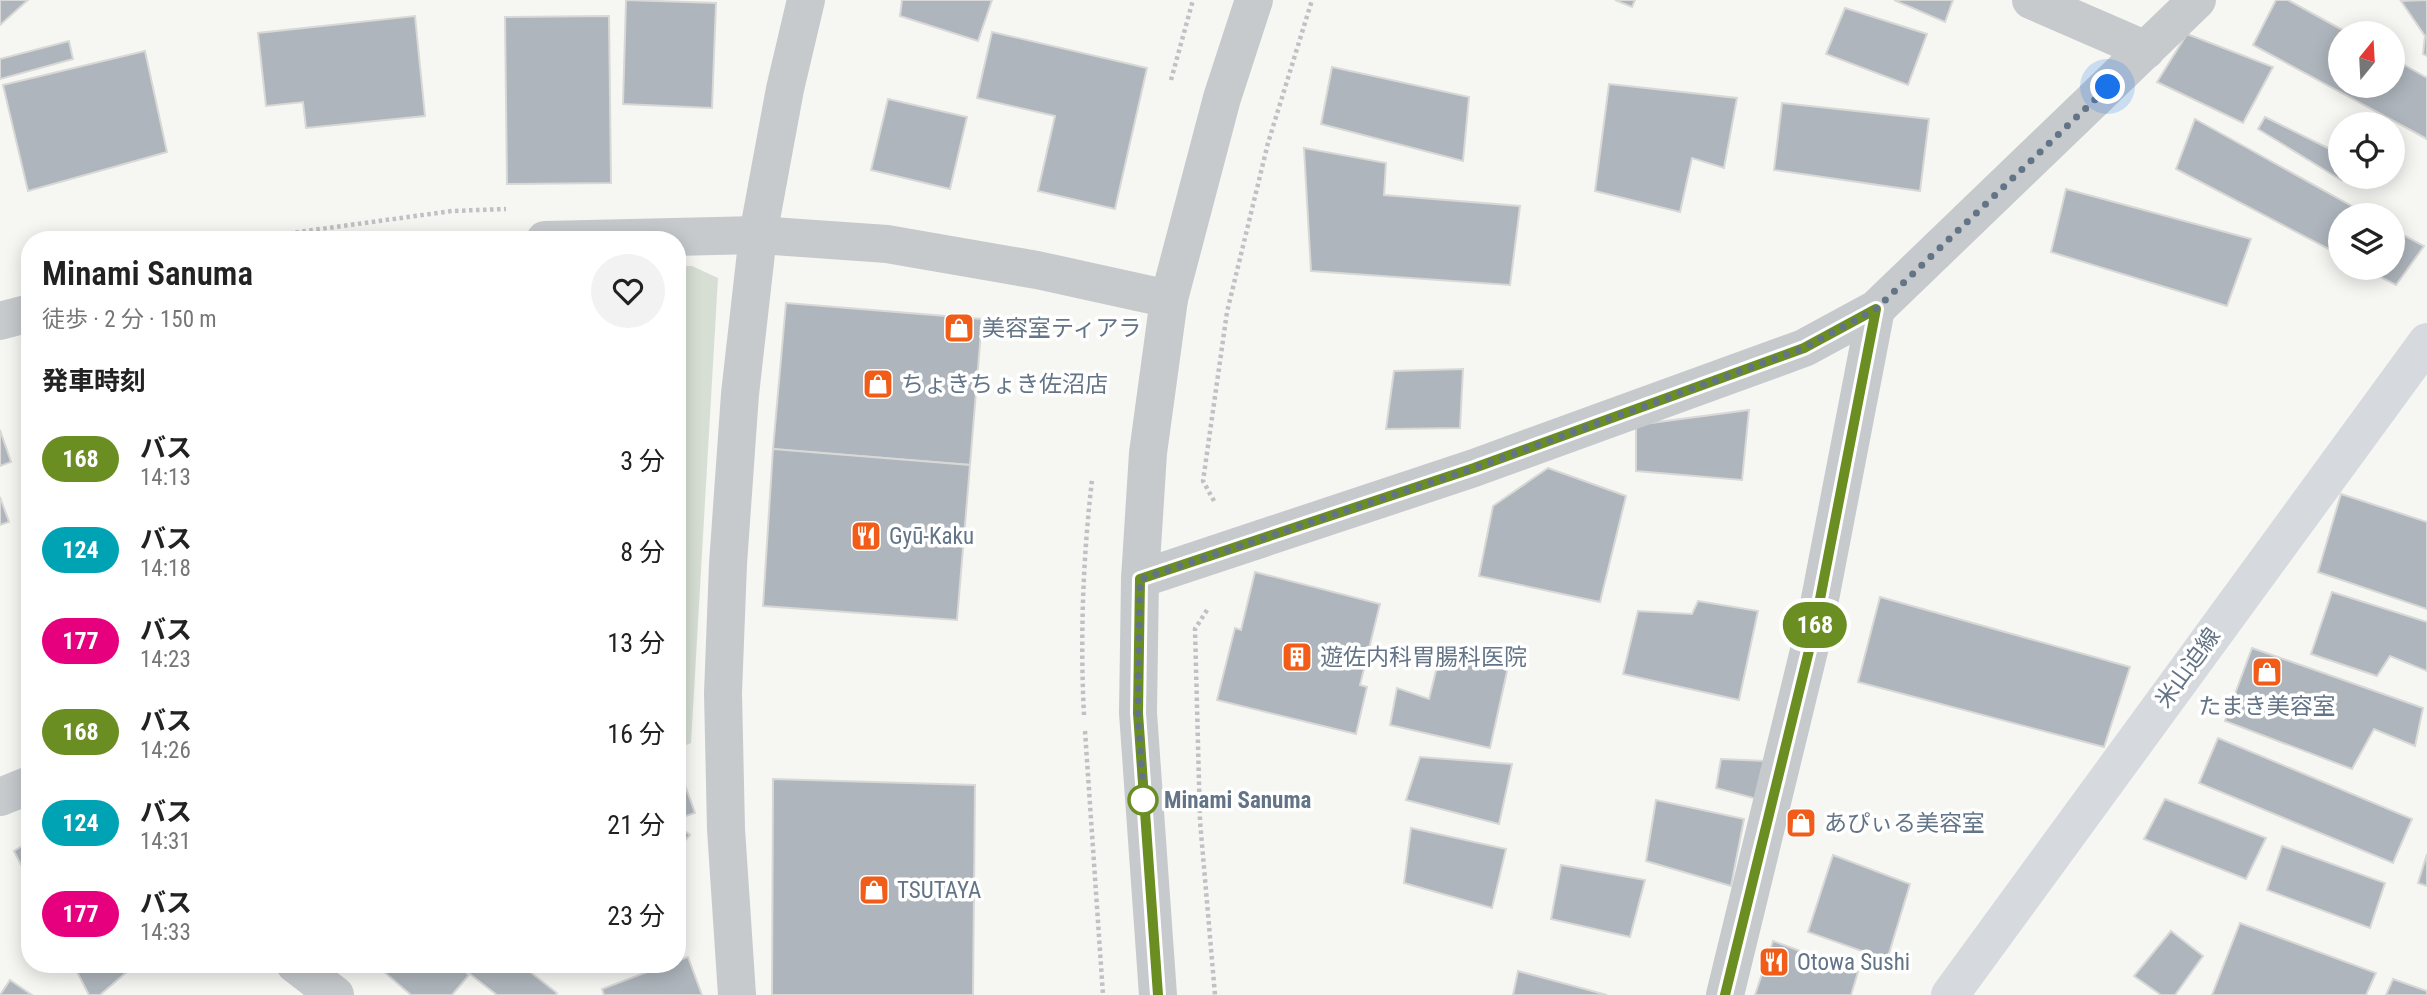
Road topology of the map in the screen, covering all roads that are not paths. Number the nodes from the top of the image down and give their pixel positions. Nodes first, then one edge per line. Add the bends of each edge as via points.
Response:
1 (806, 0) edge
2 (1254, 0) edge
3 (2031, 0) edge
4 (2197, 0) edge
5 (2146, 50) junction
6 (758, 235) junction
7 (686, 237) edge
8 (1169, 299) junction
9 (1876, 309) junction
10 (21, 315) edge
11 (0, 321) edge
12 (2427, 342) edge
13 (1140, 579) junction
14 (21, 789) edge
15 (0, 797) edge
16 (307, 973) edge
17 (335, 995) edge
18 (737, 995) edge
19 (1158, 995) edge
20 (1725, 995) edge
21 (1950, 995) edge

1 - 6 street
2 - 8 street via 1222,98
3 - 5 street
4 - 5 street
5 - 9 street
6 - 7 street
6 - 8 street via 887,244
6 - 18 street via 739,407 723,692
8 - 13 street via 1149,453
9 - 13 street via 1804,348 1474,468
9 - 20 street via 1814,630
10 - 11 street
12 - 21 main road, 米山迫線
13 - 19 street via 1138,713
14 - 15 street
16 - 17 street

